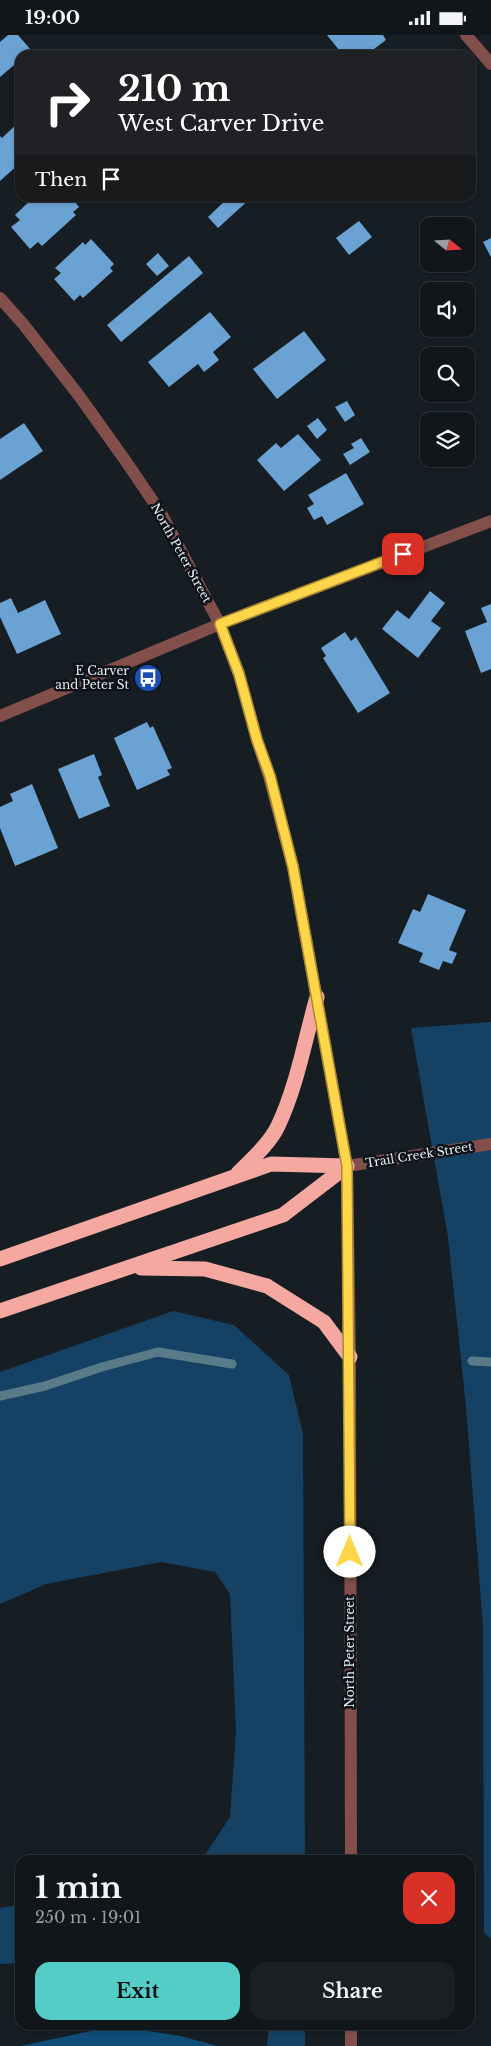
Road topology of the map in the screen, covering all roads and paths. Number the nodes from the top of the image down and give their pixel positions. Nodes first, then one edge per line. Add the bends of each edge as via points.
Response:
1 (466, 35) edge
2 (491, 64) edge
3 (0, 298) edge
4 (491, 521) edge
5 (220, 624) junction
6 (0, 716) edge
7 (316, 997) junction
8 (491, 1144) edge
9 (347, 1166) junction
10 (235, 1176) junction
11 (0, 1259) edge
12 (130, 1268) junction
13 (0, 1311) edge
14 (350, 1357) junction
15 (351, 1855) edge
16 (351, 2030) edge
17 (351, 2046) edge

1 - 2 street
3 - 5 street, North Peter Street via 126,460 161,513
4 - 5 street
5 - 6 street
5 - 7 street, North Peter Street via 270,776 293,867
7 - 9 street, North Peter Street
7 - 10 highway via 296,1076 278,1127
8 - 9 street, Trail Creek Street
9 - 10 highway via 271,1164
9 - 12 highway via 283,1215
9 - 14 street, North Peter Street
10 - 11 highway
12 - 13 highway
12 - 14 highway via 205,1269 266,1286 324,1322
14 - 15 street, North Peter Street
16 - 17 street

